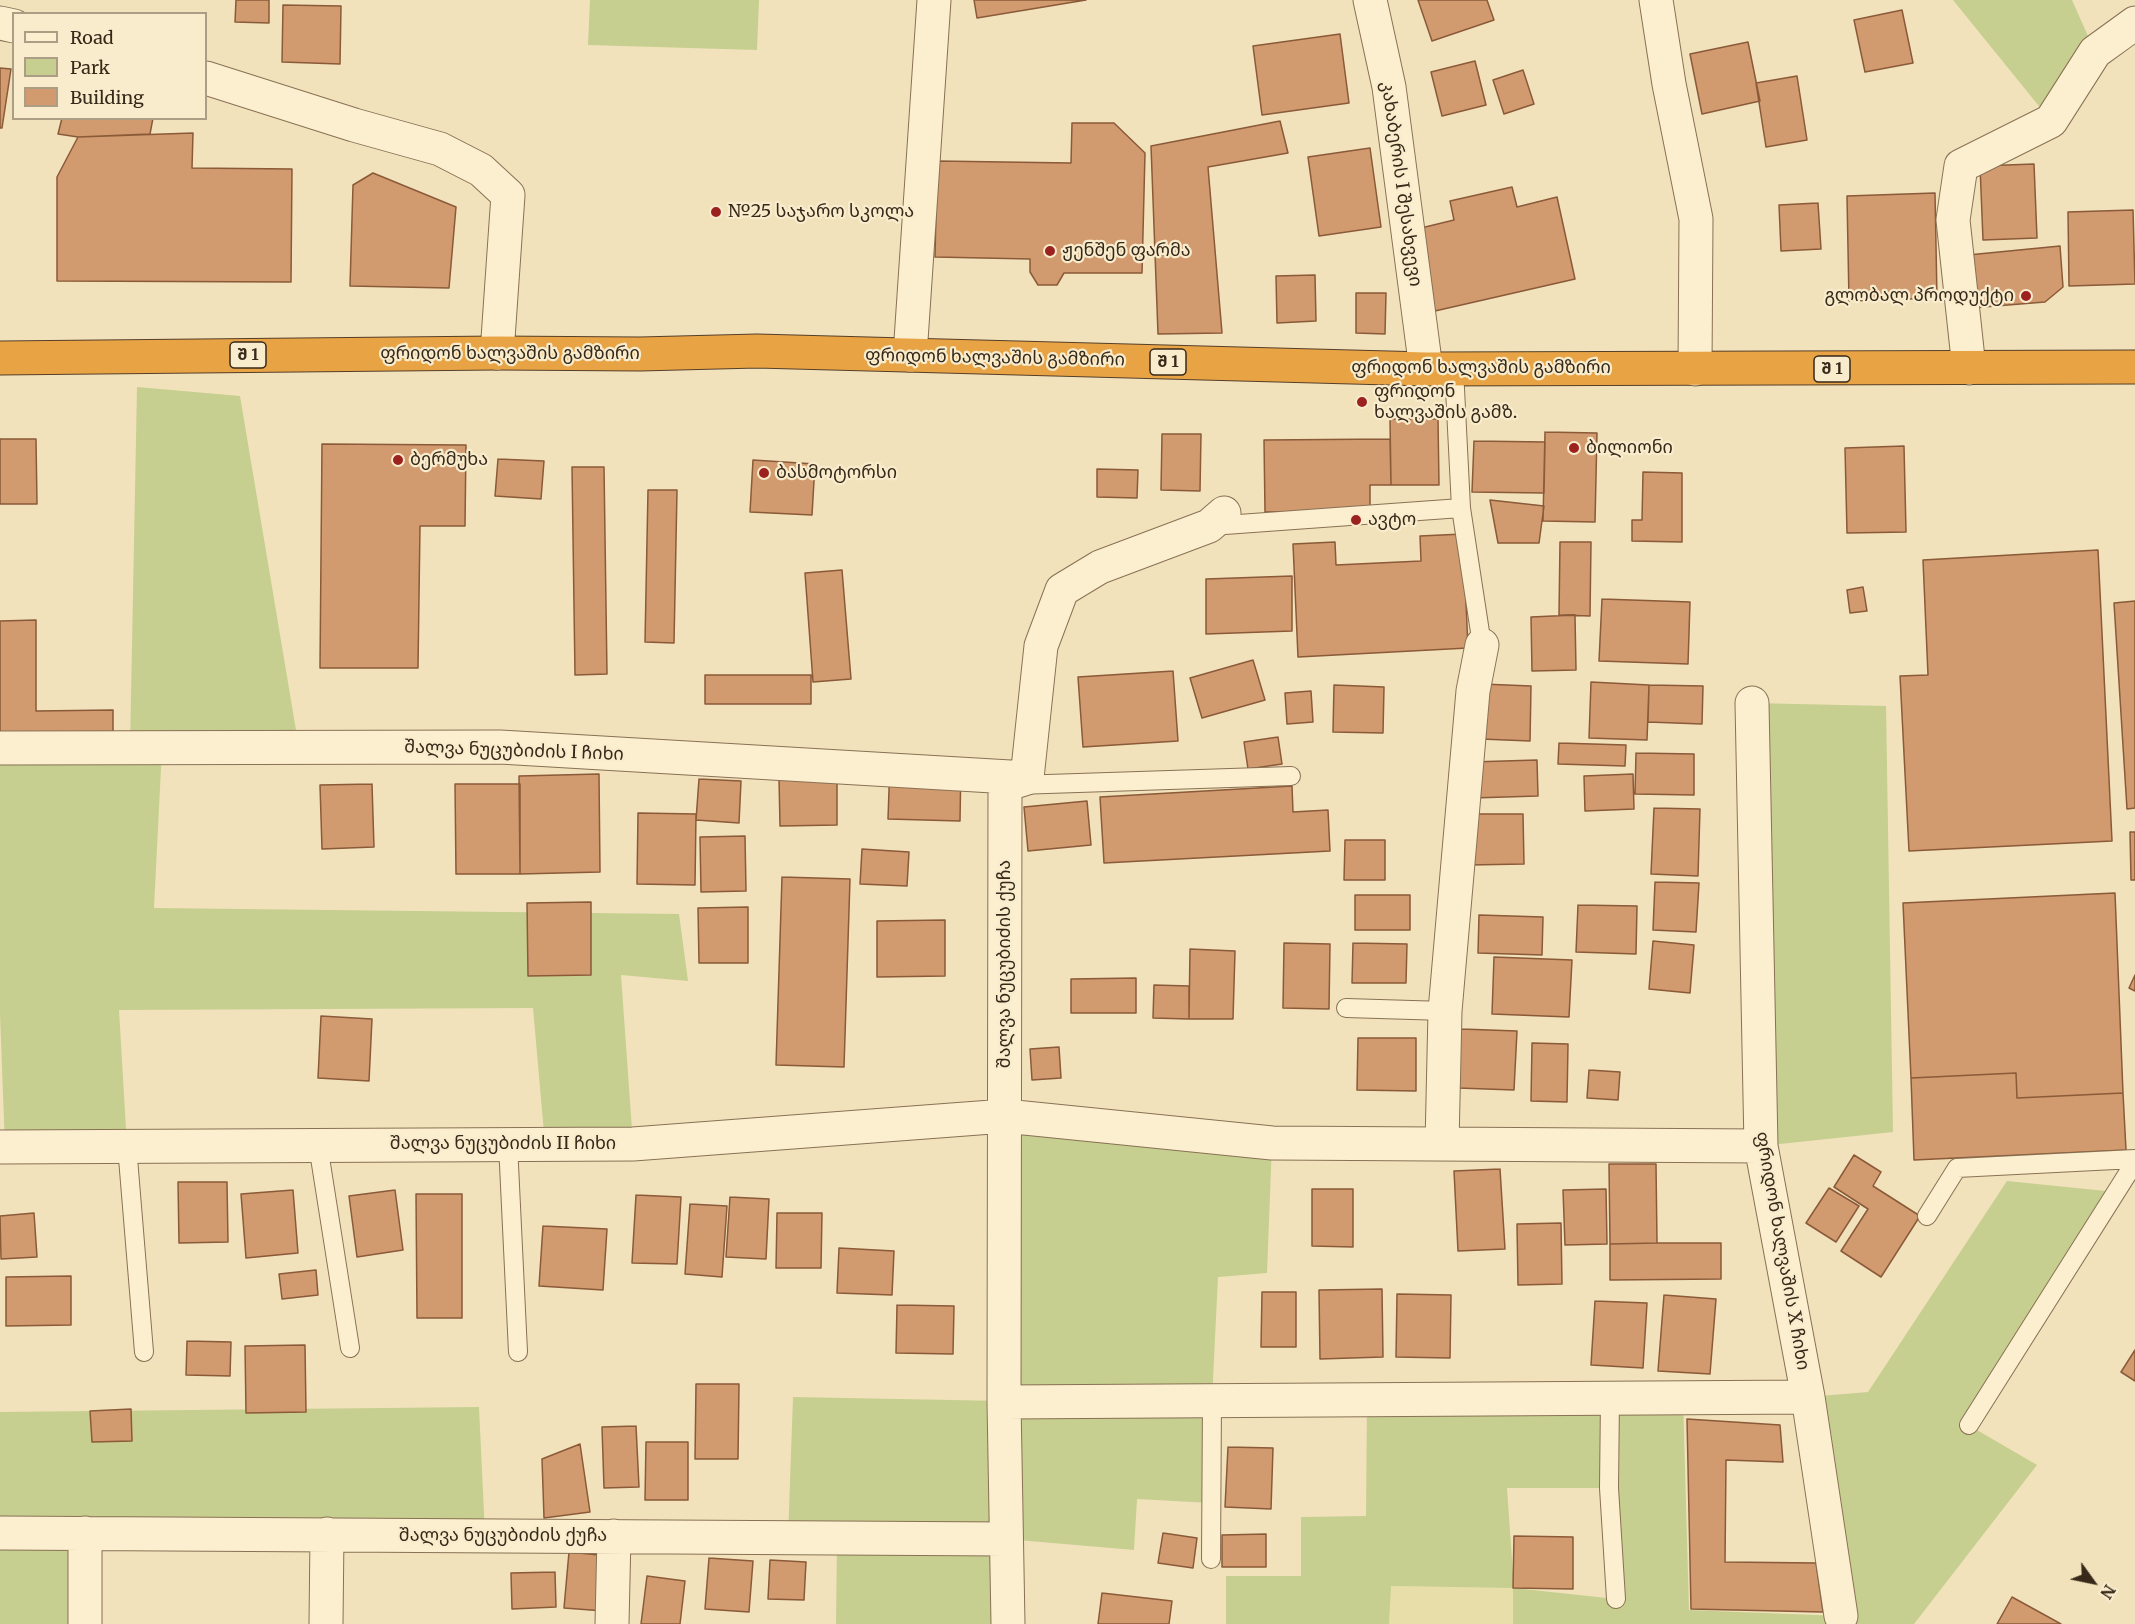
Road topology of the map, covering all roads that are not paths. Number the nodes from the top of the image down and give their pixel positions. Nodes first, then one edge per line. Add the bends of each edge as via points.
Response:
1 (934, 0) edge
2 (1370, 0) edge
3 (1656, 0) edge
4 (2135, 23) edge
5 (207, 78) edge
6 (496, 353) junction
7 (910, 356) junction
8 (0, 358) edge
9 (2135, 367) edge
10 (1969, 368) junction
11 (1440, 369) junction
12 (1695, 369) junction
13 (1461, 508) junction
14 (1216, 520) joint
15 (1482, 645) joint
16 (1752, 704) dead end
17 (0, 748) edge
18 (1291, 776) dead end
19 (1016, 782) junction
20 (1346, 1008) dead end
21 (1445, 1011) junction
22 (1005, 1116) junction
23 (508, 1144) junction
24 (1442, 1144) junction
25 (318, 1145) junction
26 (127, 1146) junction
27 (1761, 1146) junction
28 (0, 1147) edge
29 (2135, 1161) edge
30 (1927, 1216) dead end
31 (350, 1348) dead end
32 (144, 1352) dead end
33 (518, 1352) dead end
34 (1808, 1397) junction
35 (1610, 1398) junction
36 (1212, 1400) junction
37 (1004, 1401) junction
38 (1969, 1425) dead end
39 (0, 1533) edge
40 (85, 1533) junction
41 (327, 1534) junction
42 (614, 1536) junction
43 (1005, 1539) junction
44 (1211, 1559) dead end
45 (1616, 1599) dead end
46 (1841, 1616) dead end
47 (85, 1624) edge
48 (326, 1624) edge
49 (612, 1624) edge
50 (1008, 1624) edge

1 - 7 street
2 - 11 street, კახაბერის I შესახვევი
3 - 12 street via 1696,219
4 - 10 street via 2095,52 2051,120 1961,166 1953,220
5 - 6 street via 440,148 480,170 508,195
6 - 7 highway, ფრიდონ ხალვაშის გამზირი / შ 1 via 757,351
6 - 8 highway, ფრიდონ ხალვაშის გამზირი / შ 1
7 - 11 highway, ფრიდონ ხალვაშის გამზირი / შ 1
9 - 10 highway, ფრიდონ ხალვაშის გამზირი / შ 1
10 - 12 highway, ფრიდონ ხალვაშის გამზირი / შ 1
11 - 12 highway, ფრიდონ ხალვაშის გამზირი / შ 1
11 - 13 lane
13 - 14 lane
13 - 15 lane
14 - 19 street, შალვა ნუცუბიძის ქუჩა via 1100,567 1062,590 1041,646
15 - 21 street via 1473,692
16 - 27 street, ფრიდონ ხალვაშის X ჩიხი
17 - 19 street, შალვა ნუცუბიძის I ჩიხი via 500,747
18 - 19 lane
19 - 22 street, შალვა ნუცუბიძის ქუჩა
20 - 21 lane
21 - 24 street
22 - 23 street, შალვა ნუცუბიძის II ჩიხი via 633,1143
22 - 24 street, შალვა ნუცუბიძის II ჩიხი via 1272,1143
22 - 37 street, შალვა ნუცუბიძის ქუჩა
23 - 25 street, შალვა ნუცუბიძის II ჩიხი
23 - 33 lane
24 - 27 street, შალვა ნუცუბიძის II ჩიხი
25 - 26 street, შალვა ნუცუბიძის II ჩიხი
25 - 31 lane
26 - 28 street, შალვა ნუცუბიძის II ჩიხი
26 - 32 lane
27 - 34 street, ფრიდონ ხალვაშის X ჩიხი
29 - 30 lane via 1957,1168
29 - 38 lane
34 - 35 street
34 - 46 street, ფრიდონ ხალვაშის X ჩიხი
35 - 36 street
35 - 45 lane via 1609,1488
36 - 37 street
36 - 44 lane
37 - 43 street, შალვა ნუცუბიძის ქუჩა
39 - 40 street, შალვა ნუცუბიძის ქუჩა
40 - 41 street, შალვა ნუცუბიძის ქუჩა
40 - 47 street
41 - 42 street, შალვა ნუცუბიძის ქუჩა
41 - 48 street
42 - 43 street, შალვა ნუცუბიძის ქუჩა
42 - 49 street
43 - 50 street, შალვა ნუცუბიძის ქუჩა

